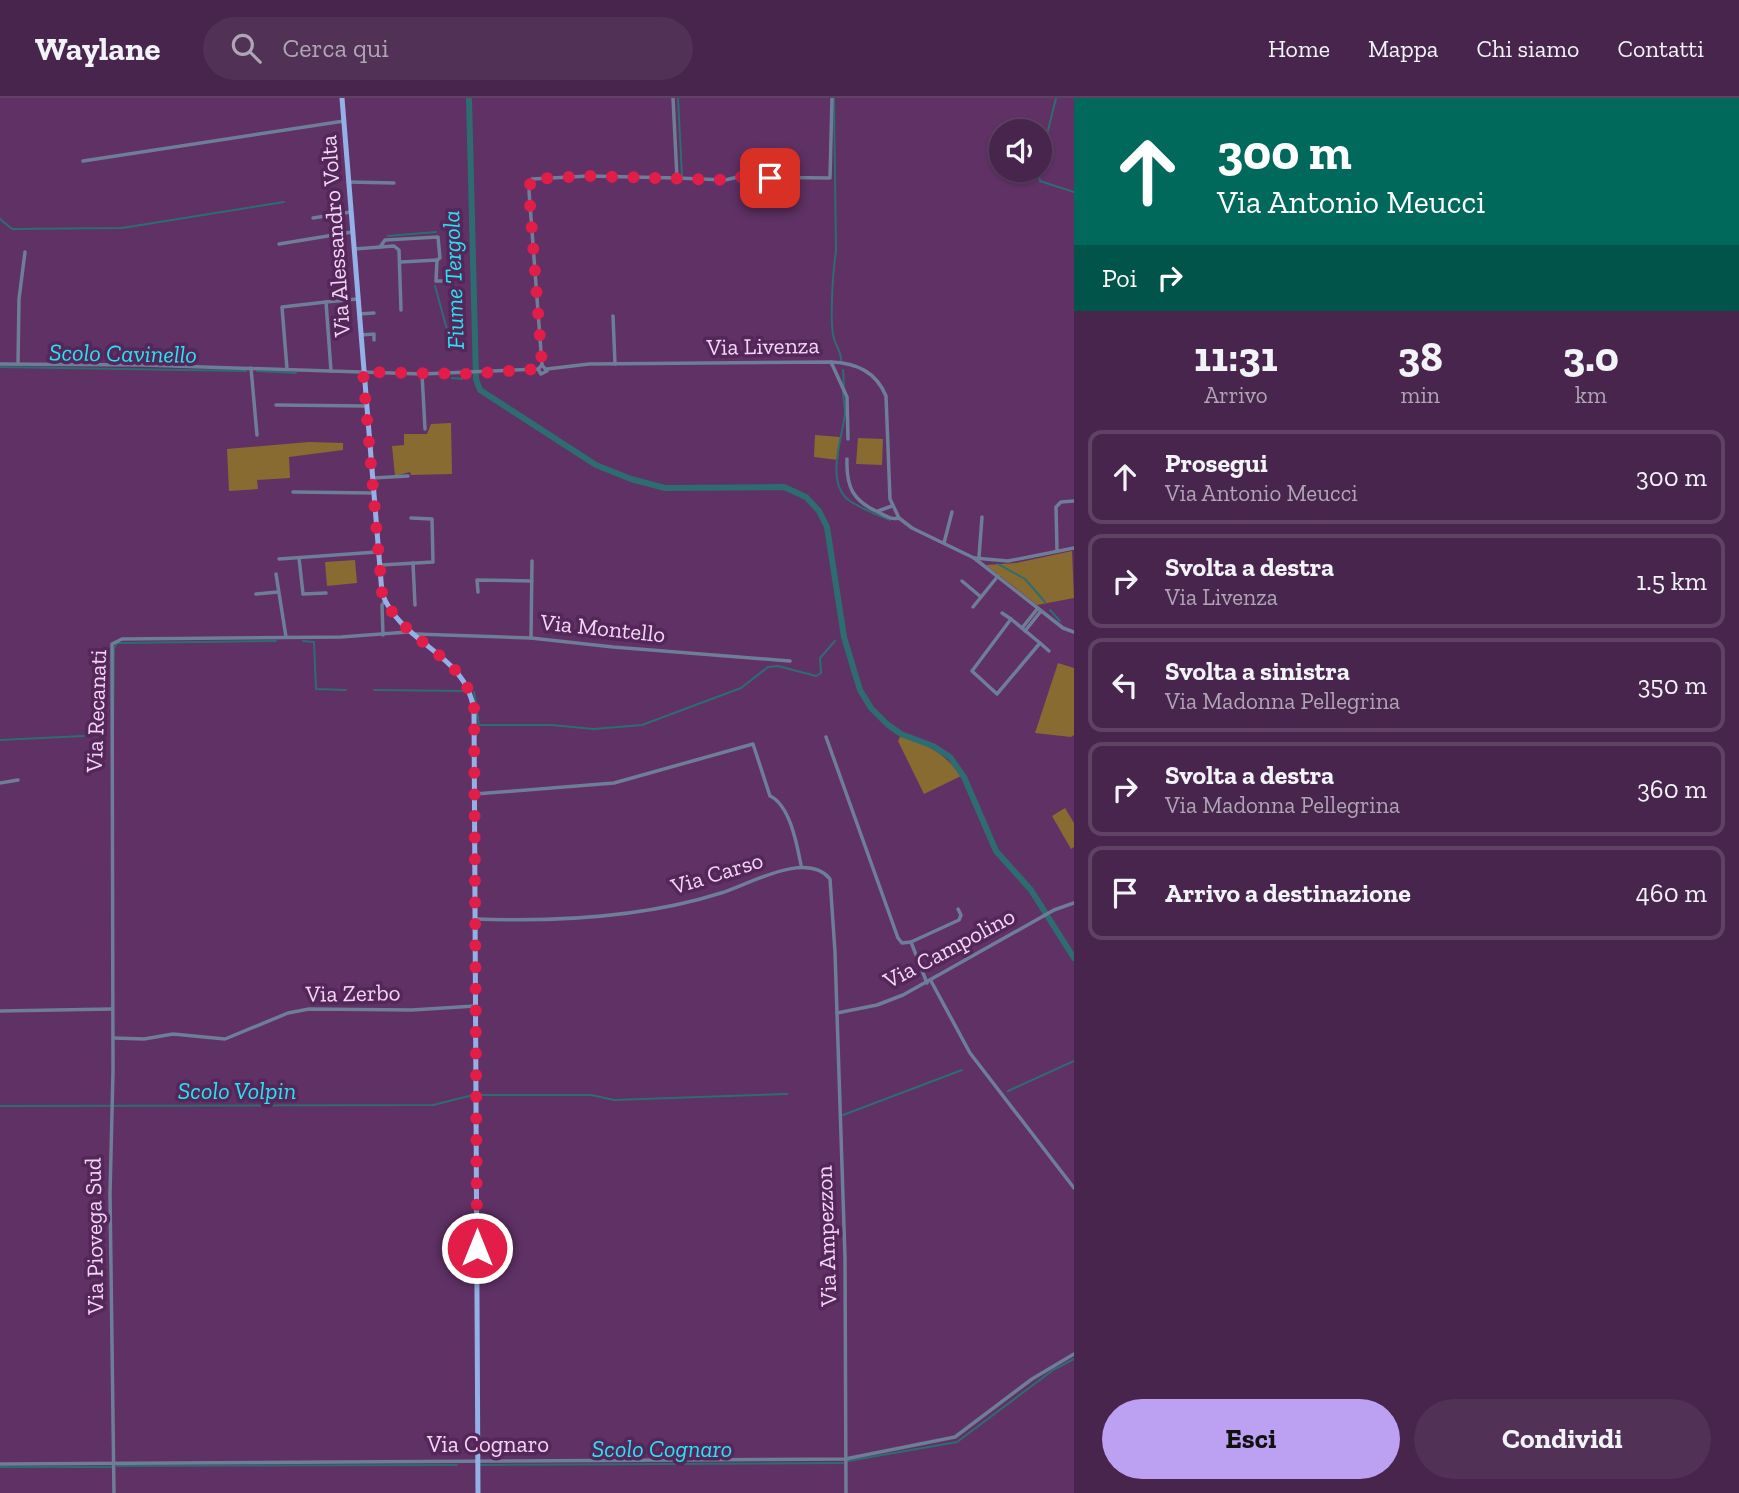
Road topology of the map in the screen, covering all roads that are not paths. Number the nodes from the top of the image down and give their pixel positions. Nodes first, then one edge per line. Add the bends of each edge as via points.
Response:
1 (342, 98) edge
2 (673, 98) edge
3 (832, 98) edge
4 (344, 121) junction
5 (83, 161) dead end
6 (677, 178) junction
7 (348, 182) junction
8 (394, 183) dead end
9 (351, 212) junction
10 (313, 218) dead end
11 (352, 232) junction
12 (279, 244) dead end
13 (380, 247) junction
14 (354, 248) junction
15 (25, 252) dead end
16 (437, 260) junction
17 (401, 262) junction
18 (446, 281) dead end
19 (357, 299) junction
20 (326, 302) junction
21 (401, 310) dead end
22 (374, 313) dead end
23 (359, 314) junction
24 (613, 316) dead end
25 (360, 335) junction
26 (374, 340) dead end
27 (831, 362) junction
28 (0, 364) edge
29 (18, 364) junction
30 (615, 364) junction
31 (542, 365) junction
32 (251, 368) junction
33 (287, 369) junction
34 (538, 369) junction
35 (547, 369) junction
36 (331, 371) junction
37 (363, 372) junction
38 (422, 374) junction
39 (276, 405) dead end
40 (365, 406) junction
41 (425, 429) dead end
42 (257, 435) dead end
43 (848, 439) dead end
44 (847, 459) dead end
45 (408, 476) dead end
46 (371, 478) junction
47 (293, 492) dead end
48 (372, 493) junction
49 (1074, 501) edge
50 (892, 506) junction
51 (876, 512) junction
52 (952, 512) dead end
53 (982, 517) dead end
54 (411, 518) dead end
55 (899, 518) junction
56 (944, 543) junction
57 (1074, 548) edge
58 (1057, 550) junction
59 (377, 552) junction
60 (977, 557) junction
61 (299, 558) junction
62 (279, 559) dead end
63 (532, 561) dead end
64 (413, 563) junction
65 (379, 565) junction
66 (276, 574) dead end
67 (998, 576) junction
68 (532, 581) junction
69 (962, 581) dead end
70 (478, 592) dead end
71 (278, 593) junction
72 (326, 593) dead end
73 (256, 594) dead end
74 (981, 597) junction
75 (385, 601) junction
76 (415, 605) dead end
77 (973, 607) dead end
78 (1040, 609) junction
79 (1002, 612) dead end
80 (1011, 620) junction
81 (1024, 629) junction
82 (408, 632) junction
83 (1074, 632) edge
84 (383, 635) junction
85 (414, 636) junction
86 (286, 637) junction
87 (531, 638) junction
88 (1040, 643) junction
89 (1049, 651) dead end
90 (790, 661) dead end
91 (826, 737) dead end
92 (18, 780) dead end
93 (0, 783) edge
94 (475, 794) junction
95 (802, 865) junction
96 (1074, 903) edge
97 (958, 909) dead end
98 (476, 919) junction
99 (911, 942) junction
100 (929, 982) junction
101 (475, 1006) junction
102 (112, 1009) junction
103 (0, 1011) edge
104 (837, 1013) junction
105 (113, 1038) junction
106 (1074, 1188) edge
107 (1074, 1354) edge
108 (845, 1459) junction
109 (477, 1461) junction
110 (114, 1463) junction
111 (0, 1464) edge
112 (114, 1493) edge
113 (478, 1493) edge
114 (846, 1493) edge

1 - 4 main road, Via Alessandro Volta
2 - 6 street
3 - 6 street via 831,175 827,179
4 - 5 street
4 - 7 main road, Via Alessandro Volta
6 - 31 street via 531,179
7 - 8 street
7 - 9 main road, Via Alessandro Volta
9 - 10 street
9 - 11 main road, Via Alessandro Volta
11 - 12 street
11 - 14 main road, Via Alessandro Volta
13 - 14 street
13 - 16 street via 385,240 437,236
13 - 17 street via 396,247
14 - 19 main road, Via Alessandro Volta
15 - 29 street
16 - 17 street
16 - 18 street via 436,281
17 - 21 street
19 - 20 street
19 - 23 main road, Via Alessandro Volta
20 - 33 street via 282,307
20 - 36 street
22 - 23 street
23 - 25 main road, Via Alessandro Volta
24 - 30 street
25 - 26 street via 374,334
25 - 37 main road, Via Alessandro Volta
27 - 30 street, Via Livenza
27 - 43 street, Via Livenza via 848,397
27 - 50 street via 863,369 879,382 886,396
28 - 29 street, Via Livenza
29 - 32 street, Via Livenza
30 - 35 street, Via Livenza
31 - 34 street
31 - 35 street
32 - 33 street, Via Livenza
32 - 42 street
33 - 36 street, Via Livenza
34 - 35 street, Via Livenza via 543,375
34 - 38 street, Via Livenza
36 - 37 street, Via Livenza
37 - 38 street, Via Livenza
37 - 40 main road, Via Alessandro Volta
38 - 41 street
39 - 40 street
40 - 46 main road, Via Alessandro Volta
44 - 51 street via 852,493
45 - 46 street
46 - 48 main road, Via Alessandro Volta
47 - 48 street
48 - 59 main road, Via Alessandro Volta
49 - 58 street via 1056,507
50 - 51 street
50 - 55 street
51 - 55 street
52 - 56 street
53 - 60 street
54 - 64 street via 432,519 433,562
55 - 56 street
56 - 60 street
57 - 58 street
58 - 60 street via 1008,561
59 - 61 street
59 - 65 main road, Via Alessandro Volta
60 - 67 street
61 - 62 street
61 - 72 street via 303,594
63 - 68 street
64 - 65 street
64 - 76 street
65 - 75 main road, Via Alessandro Volta
66 - 71 street
67 - 74 street
67 - 78 street
68 - 70 street via 477,580
68 - 87 street
69 - 74 street
71 - 73 street
71 - 86 street
74 - 77 street
75 - 82 main road
75 - 84 street
78 - 81 street
78 - 83 street
79 - 80 street
80 - 81 street
80 - 88 street via 972,669 980,681 999,693
81 - 88 street
82 - 84 street, Via Recanati
82 - 85 main road
84 - 86 street, Via Recanati
85 - 87 street, Via Montello
85 - 94 main road via 454,666 470,694
86 - 102 street, Via Recanati via 122,639 112,644
87 - 90 street, Via Montello
88 - 89 street
91 - 99 street via 898,938 902,943
92 - 93 street
94 - 95 street via 614,783 753,744 770,796 785,810
94 - 98 main road
95 - 98 street, Via Carso via 702,899 641,911 559,919
95 - 104 street via 824,872 830,879
96 - 100 street, Via Campolino via 1050,912
97 - 99 street via 959,920
98 - 101 main road
99 - 100 street
100 - 104 street, Via Campolino via 889,1002
100 - 106 street via 970,1053
101 - 105 street, Via Zerbo via 309,1009 225,1039 173,1034
101 - 109 main road
102 - 103 street
102 - 105 street, Via Piovega Sud
104 - 108 street, Via Ampezzon via 845,1258
105 - 110 street, Via Piovega Sud
107 - 108 street, Via Cognaro via 1032,1379 956,1437
108 - 109 street, Via Cognaro
108 - 114 street, Via Ampezzon
109 - 110 street, Via Cognaro
109 - 113 main road
110 - 111 street, Via Cognaro
110 - 112 street, Via Piovega Sud

